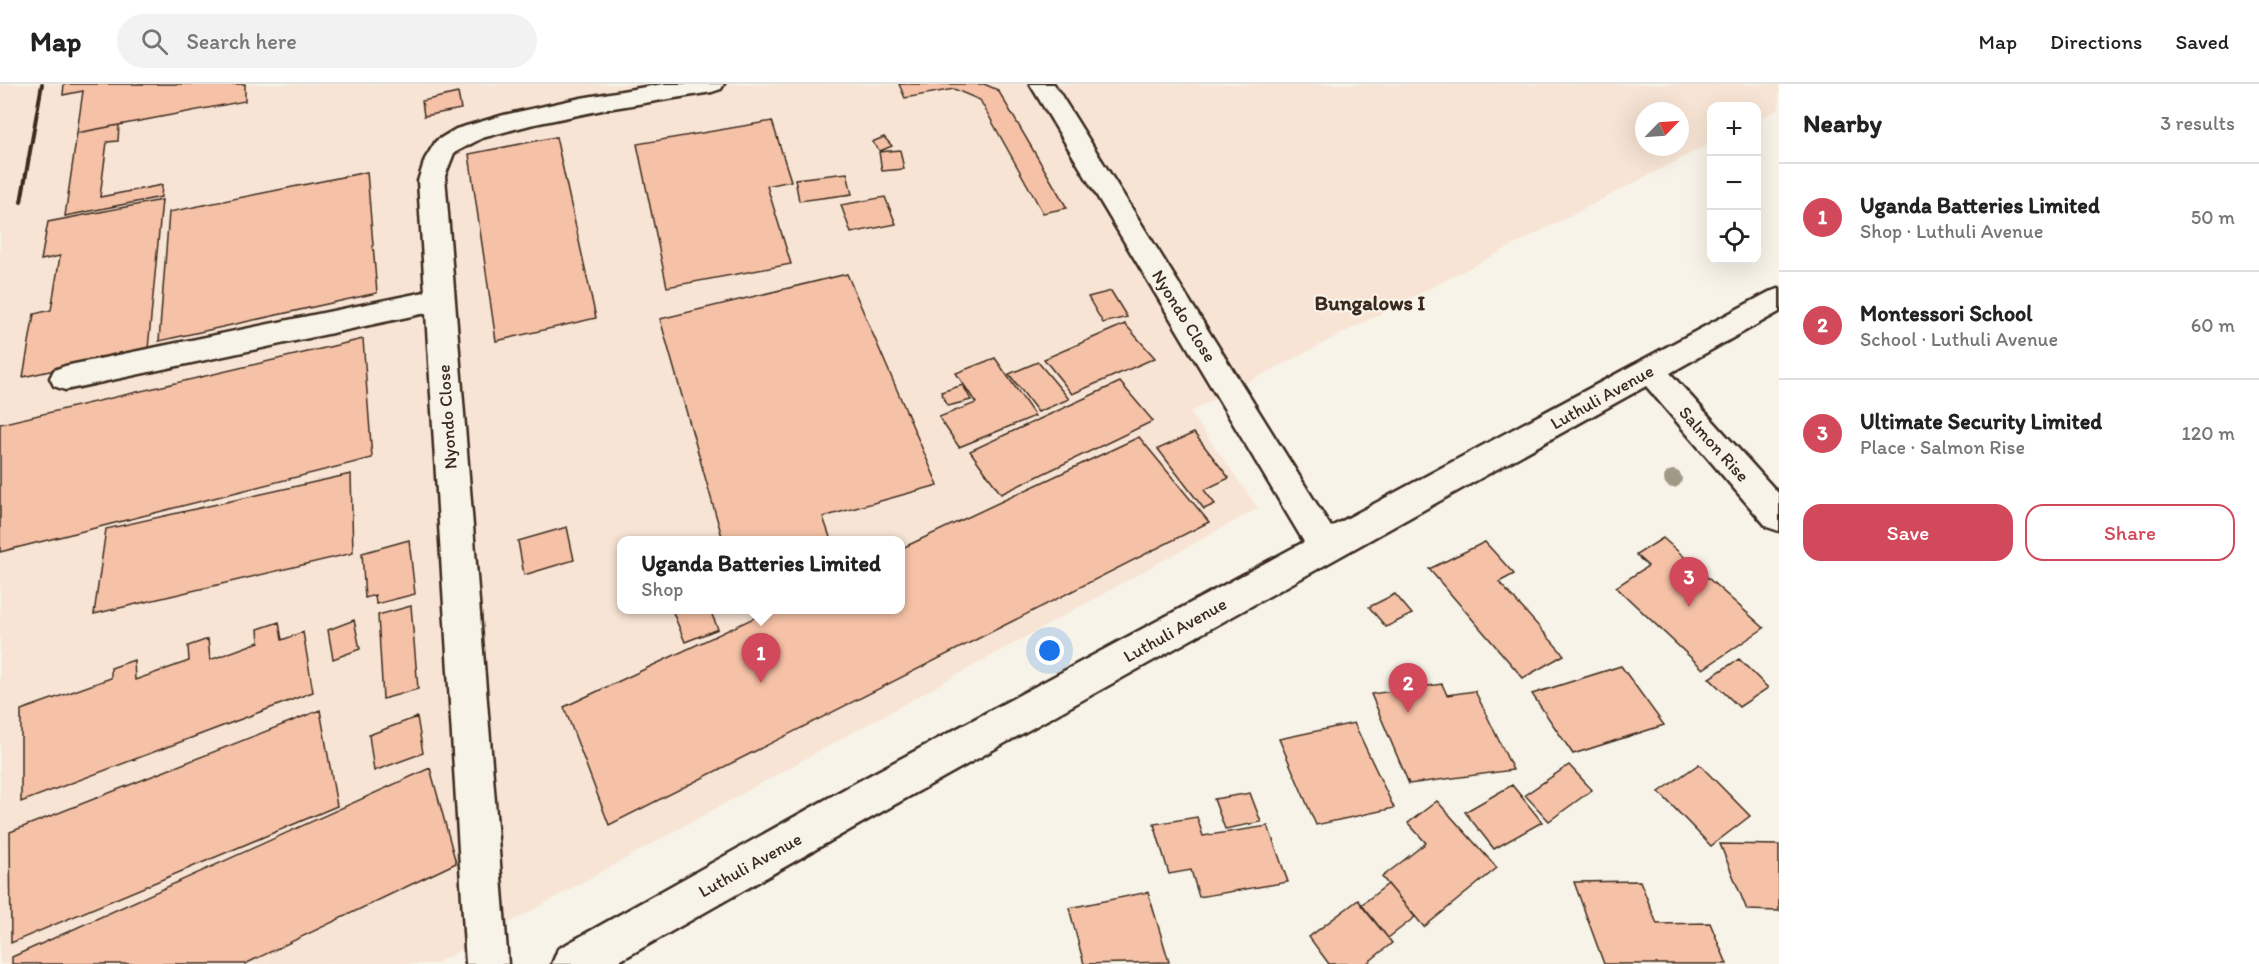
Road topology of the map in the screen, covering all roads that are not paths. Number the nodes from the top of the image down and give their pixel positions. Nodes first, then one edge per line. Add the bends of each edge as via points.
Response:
1 (712, 84) edge
2 (1042, 84) edge
3 (1779, 299) edge
4 (439, 300) junction
5 (1650, 371) junction
6 (65, 378) dead end
7 (1779, 516) edge
8 (1326, 548) junction
9 (487, 964) edge
10 (573, 964) edge

1 - 4 street, Nyondo Close via 552,101 446,146 436,160 431,181
2 - 8 street, Nyondo Close
3 - 5 street, Luthuli Avenue
4 - 6 street
4 - 9 street, Nyondo Close
5 - 7 street, Salmon Rise
5 - 8 street, Luthuli Avenue
8 - 10 street, Luthuli Avenue

